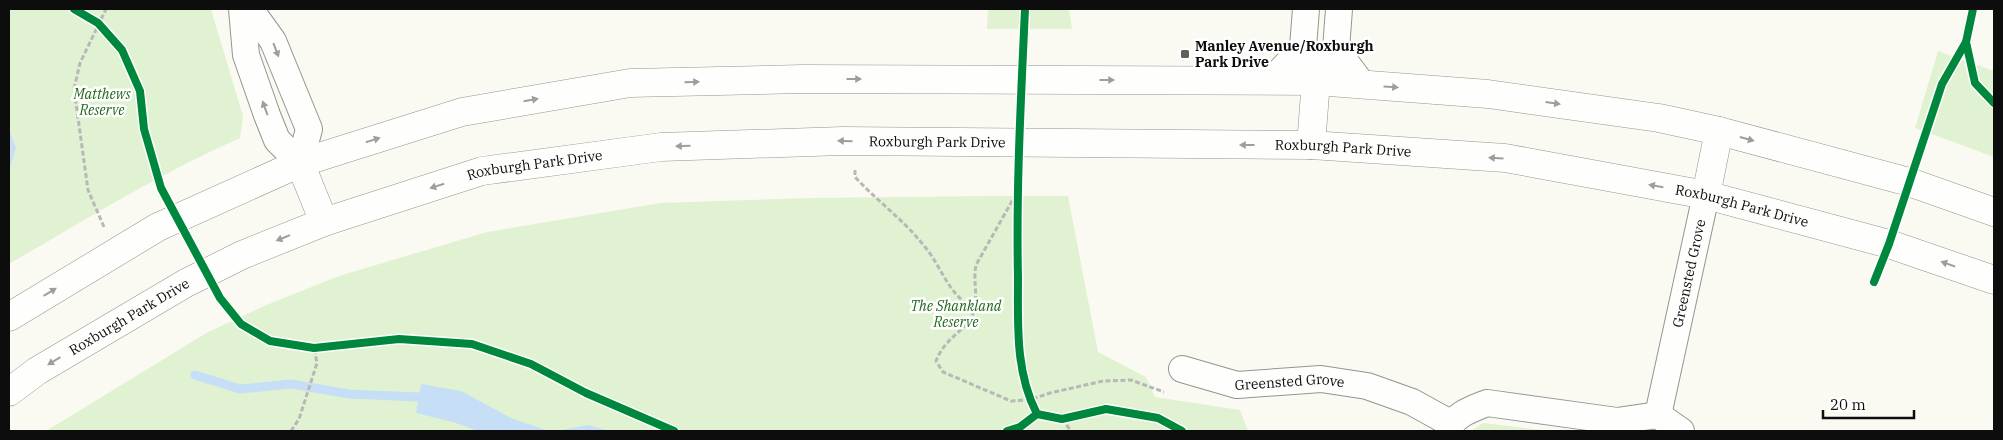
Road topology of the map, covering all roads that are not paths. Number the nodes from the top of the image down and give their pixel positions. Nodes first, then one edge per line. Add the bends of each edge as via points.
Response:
1 (242, 9) edge
2 (250, 9) edge
3 (1306, 9) edge
4 (1339, 9) edge
5 (1303, 48) junction
6 (1336, 49) junction
7 (1271, 81) junction
8 (1316, 81) junction
9 (1362, 84) junction
10 (308, 129) junction
11 (1719, 131) junction
12 (277, 140) junction
13 (1310, 145) junction
14 (343, 149) junction
15 (300, 163) junction
16 (264, 178) junction
17 (1706, 194) junction
18 (1994, 212) edge
19 (324, 222) junction
20 (1994, 280) edge
21 (9, 317) edge
22 (1182, 368) road end
23 (9, 392) edge
24 (1658, 414) junction
25 (1449, 427) edge
26 (1681, 431) edge

12 -> 1 street via 246,56
2 -> 10 street via 272,41
3 - 5 street
4 - 6 street
5 - 7 street
5 - 8 street
6 - 8 street
6 - 9 street
7 - 8 street
14 -> 7 street via 462,112 630,83 802,79
8 - 9 street
8 - 13 street
9 -> 11 street via 1488,94 1659,118
10 - 14 street
10 - 15 street
11 - 17 street, Greensted Grove
11 -> 18 street via 1909,182
12 - 15 street
12 - 16 street
17 -> 13 street, Roxburgh Park Drive via 1505,158
13 -> 19 street, Roxburgh Park Drive via 856,141 661,147 482,171
14 - 15 street
15 - 16 street
15 - 19 street
21 -> 16 street via 158,227
20 -> 17 street, Roxburgh Park Drive via 1889,244
17 - 24 street, Greensted Grove
19 -> 23 street, Roxburgh Park Drive via 242,255 186,283 37,371
22 - 25 street, Greensted Grove via 1237,385 1320,378 1367,386 1412,402
24 - 25 street, Greensted Grove via 1617,421 1486,403 1467,411
24 - 26 street

